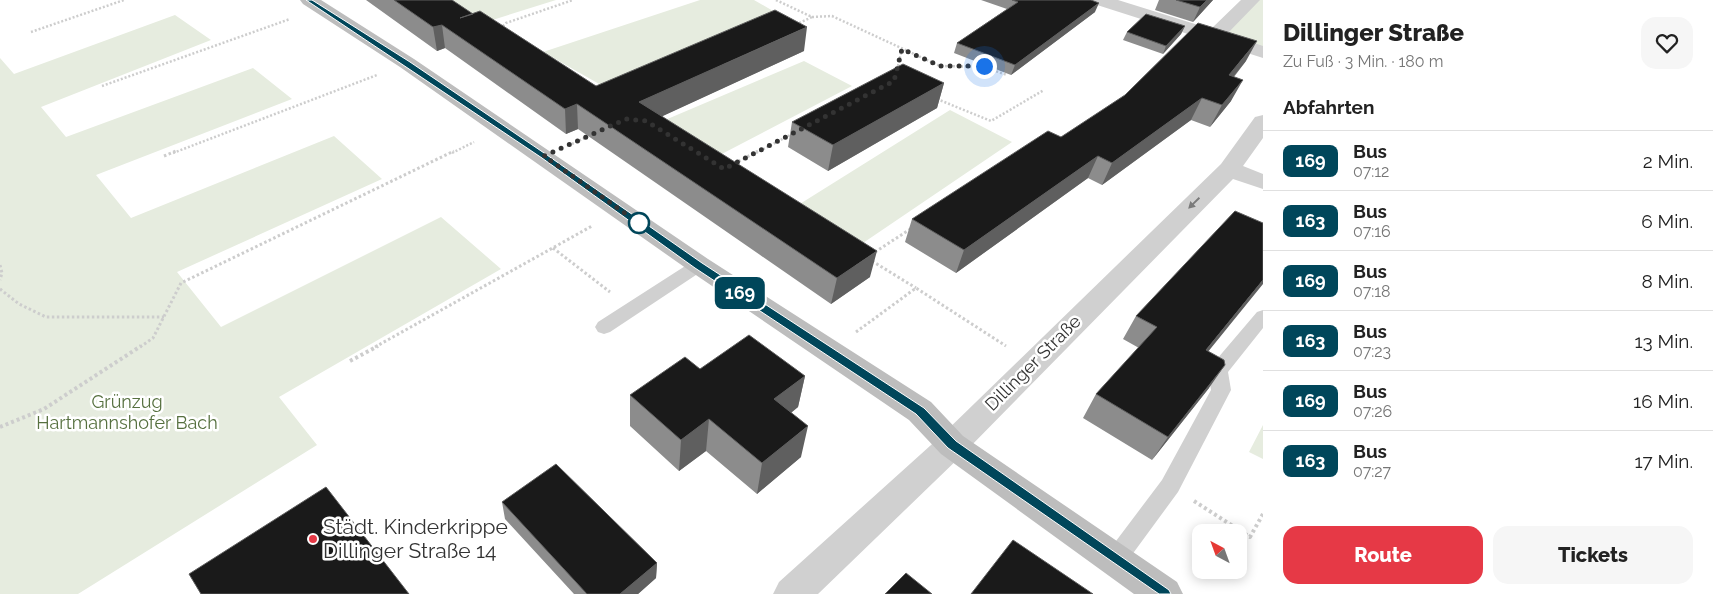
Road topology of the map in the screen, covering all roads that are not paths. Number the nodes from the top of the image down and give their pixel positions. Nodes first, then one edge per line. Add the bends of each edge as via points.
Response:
1 (1100, 0) edge
2 (1251, 0) edge
3 (316, 4) edge
4 (1215, 36) junction
5 (1263, 52) edge
6 (1263, 122) edge
7 (1229, 169) junction
8 (1263, 182) edge
9 (698, 265) junction
10 (1263, 316) edge
11 (604, 328) dead end
12 (952, 445) junction
13 (1115, 560) junction
14 (792, 594) edge
15 (1164, 594) edge

1 - 4 street
2 - 4 street
3 - 9 street via 544,156
4 - 5 street
6 - 7 street, Dillinger Straße
7 - 8 street
7 -> 12 street, Dillinger Straße
9 - 11 lane
9 - 12 street via 920,411
10 - 13 lane via 1218,371 1221,390 1170,486
12 - 13 street
12 - 14 street, Dillinger Straße
13 - 15 street

